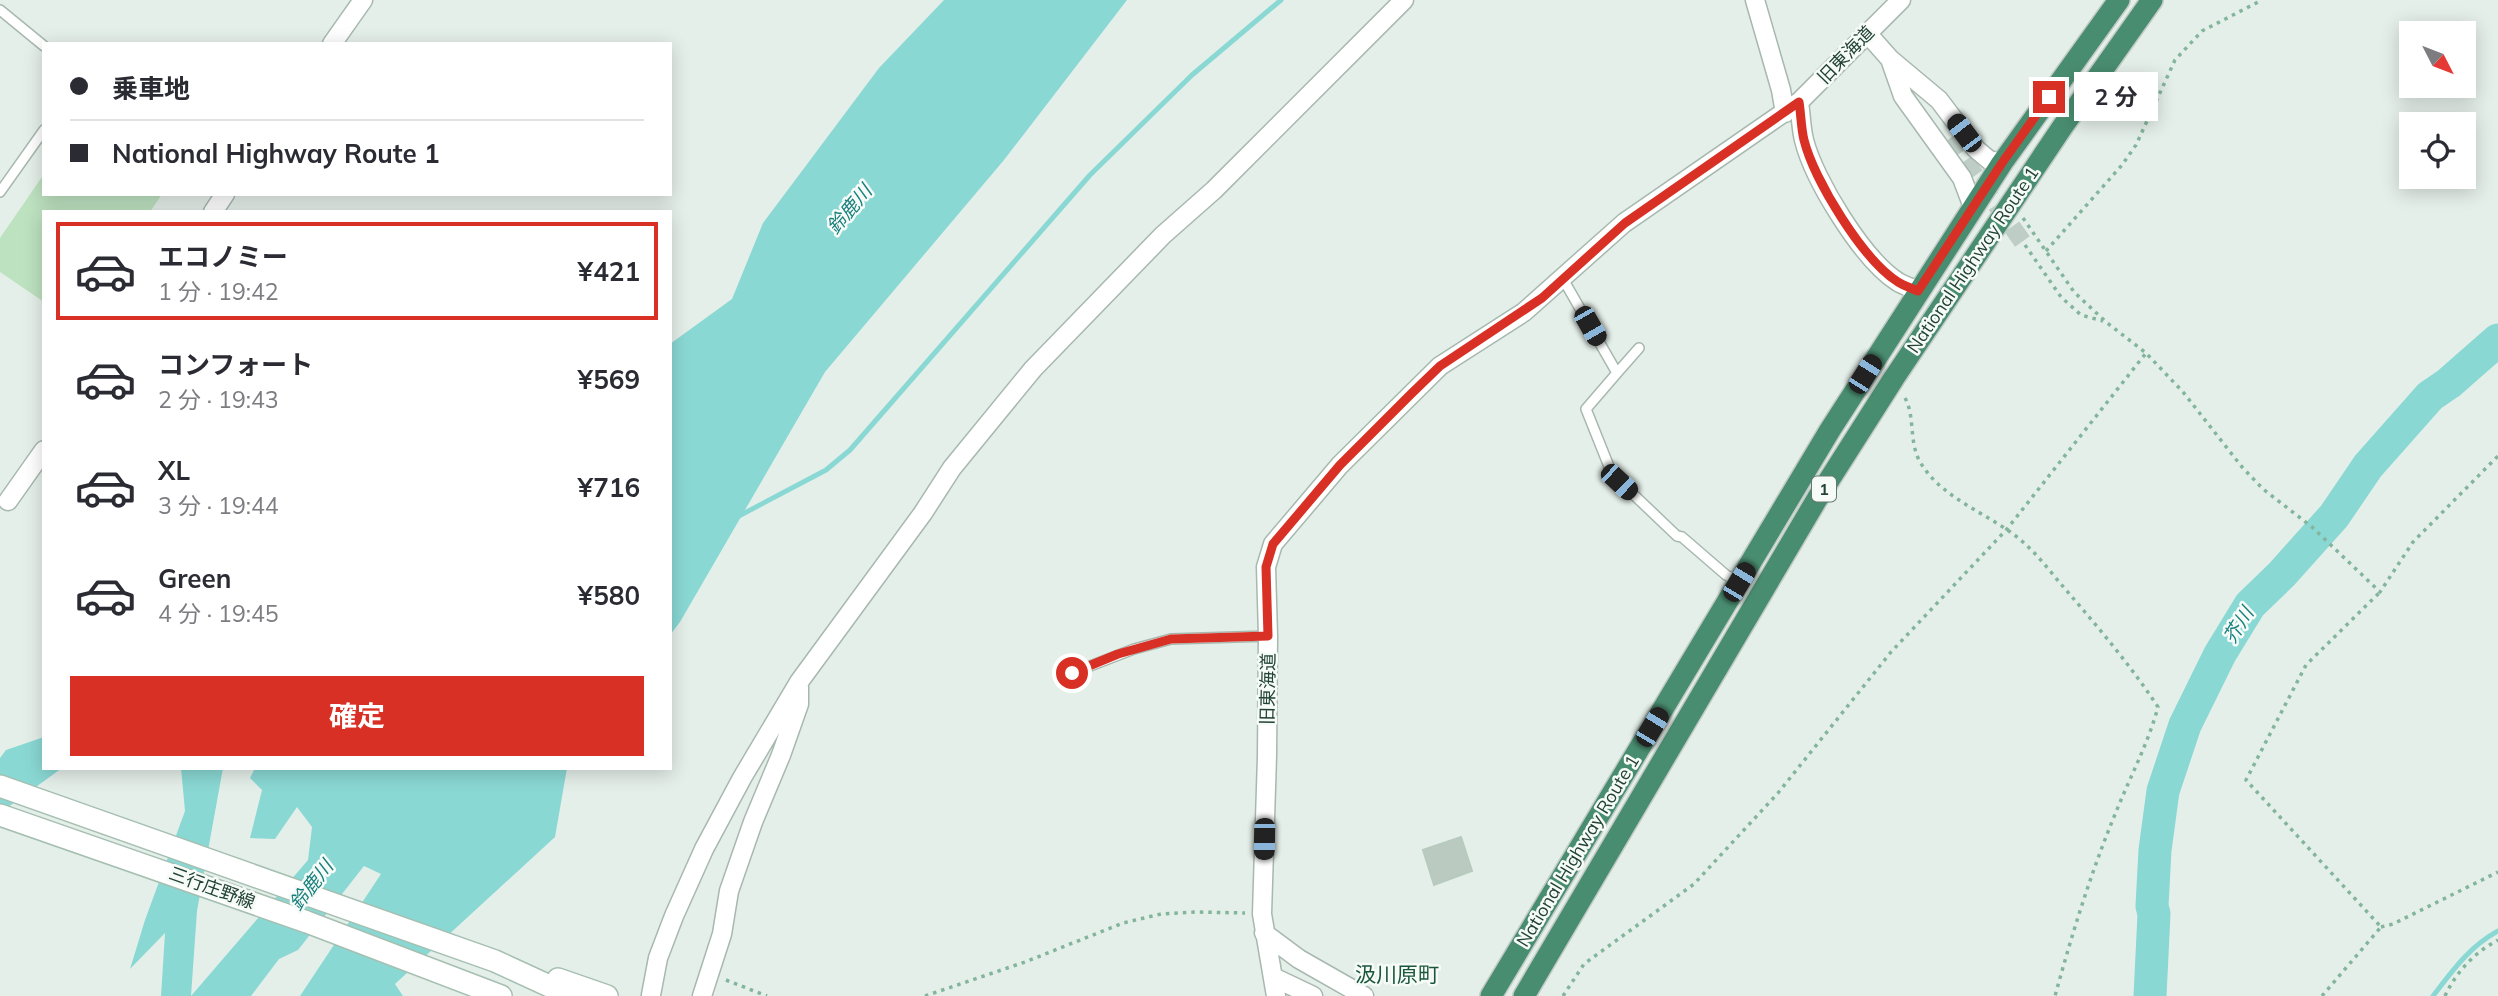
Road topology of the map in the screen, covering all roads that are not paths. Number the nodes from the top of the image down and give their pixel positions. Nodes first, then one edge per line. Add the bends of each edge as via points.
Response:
1 (363, 0) edge
2 (1404, 0) edge
3 (1755, 0) edge
4 (1901, 0) edge
5 (2119, 0) edge
6 (2152, 0) edge
7 (0, 10) edge
8 (1867, 33) junction
9 (333, 42) edge
10 (42, 44) edge
11 (1890, 59) junction
12 (1792, 108) junction
13 (42, 133) edge
14 (1949, 139) tunnel mouth
15 (2002, 163) junction
16 (0, 192) edge
17 (1973, 207) junction
18 (1563, 279) junction
19 (1918, 291) junction
20 (1639, 348) dead end
21 (1617, 373) junction
22 (42, 453) edge
23 (8, 501) dead end
24 (1739, 582) junction
25 (1268, 636) junction
26 (1072, 673) dead end
27 (799, 682) junction
28 (0, 786) edge
29 (0, 815) edge
30 (1265, 933) junction
31 (495, 961) junction
32 (1273, 977) junction
33 (651, 995) edge
34 (501, 996) edge
35 (571, 996) edge
36 (607, 996) edge
37 (702, 996) edge
38 (1276, 996) edge
39 (1313, 996) edge
40 (1364, 996) edge
41 (1491, 996) edge
42 (1524, 996) edge

1 - 9 street
2 - 27 street via 1033,369 952,468
3 - 12 street via 1781,90
4 - 8 street, 旧東海道
5 - 15 highway, National Highway Route 1 / 1
6 - 42 highway, National Highway Route 1 / 1 via 2012,202 1817,499
7 - 10 lane
8 - 11 street
8 - 12 street, 旧東海道
11 - 14 street
11 - 15 street via 1939,100 1976,149 1989,160
11 - 17 street via 1903,96 1962,178
12 - 18 street, 旧東海道 via 1625,223
12 - 19 street via 1823,188 1847,226 1896,281
13 - 16 lane
15 - 17 highway, National Highway Route 1 / 1
17 - 19 highway, National Highway Route 1 / 1
18 - 21 lane
18 - 25 street, 旧東海道 via 1524,312 1440,366 1298,513 1273,544 1266,567
19 - 24 highway, National Highway Route 1 / 1
20 - 21 lane
21 - 24 lane via 1586,409 1612,474 1677,536
22 - 23 street
24 - 41 highway, National Highway Route 1 / 1
25 - 26 lane via 1171,639
25 - 30 street, 旧東海道
27 - 33 street via 704,849 658,958
27 - 37 street via 799,704 729,891 722,934
28 - 31 main road, 三行庄野線
29 - 34 main road, 三行庄野線 via 307,922
30 - 32 street, 旧東海道
30 - 40 street via 1299,959
31 - 35 main road, 三行庄野線
31 - 36 main road, 三行庄野線
32 - 38 street, 旧東海道
32 - 39 street

